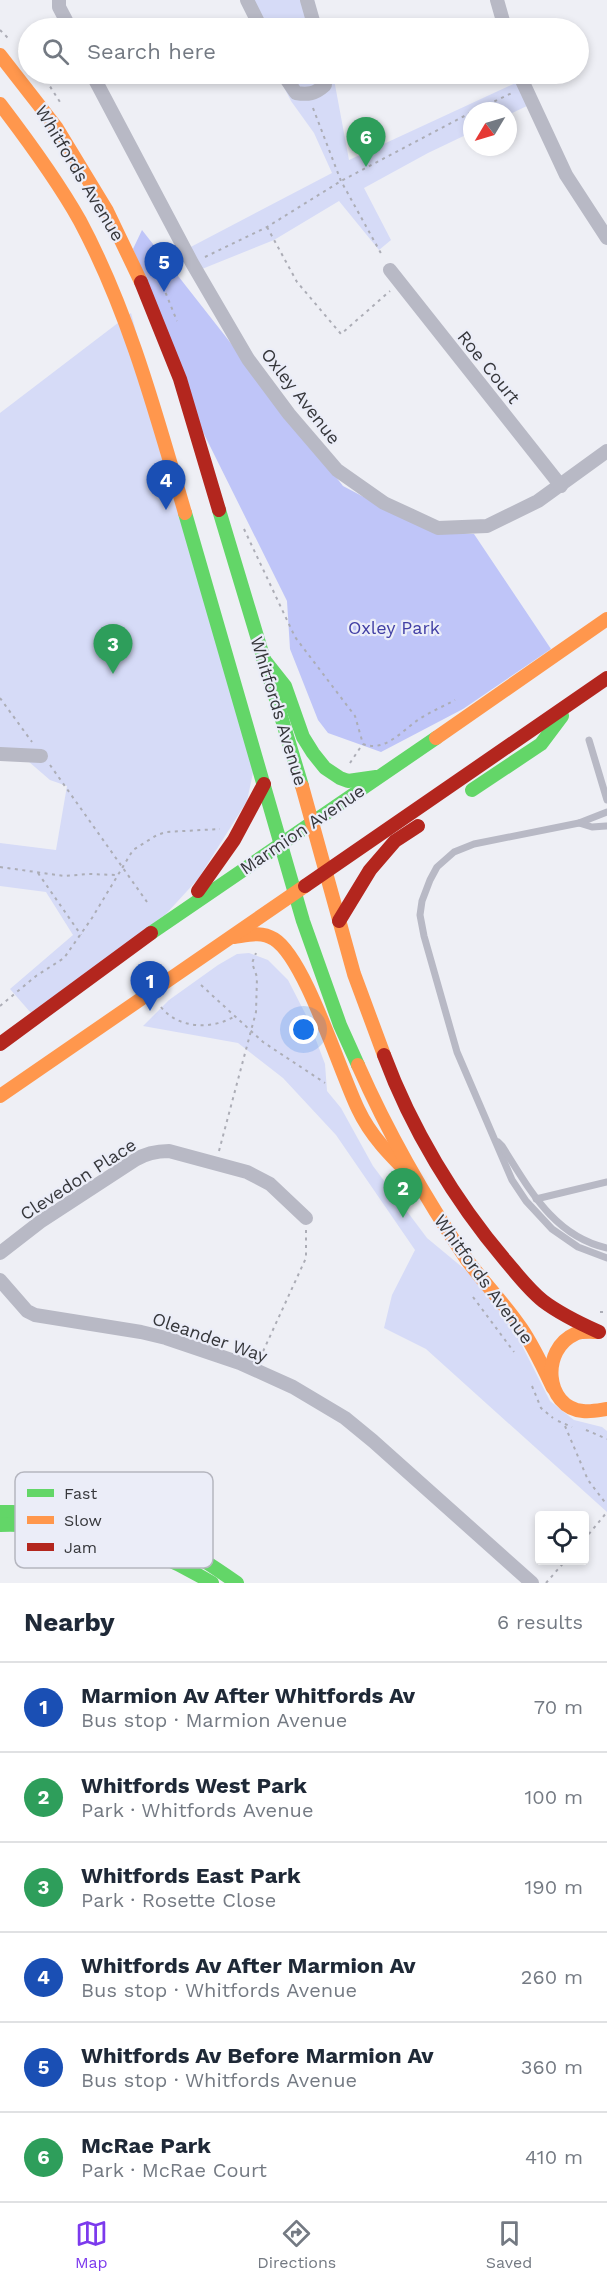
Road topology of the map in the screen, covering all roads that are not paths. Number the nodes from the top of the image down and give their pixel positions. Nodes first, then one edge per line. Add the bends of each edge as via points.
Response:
1 (58, 0) edge
2 (247, 0) edge
3 (308, 0) edge
4 (497, 0) edge
5 (65, 18) edge
6 (256, 18) edge
7 (312, 18) edge
8 (502, 18) edge
9 (0, 56) edge
10 (18, 79) edge
11 (22, 84) edge
12 (97, 84) edge
13 (290, 84) edge
14 (325, 84) edge
15 (524, 84) edge
16 (0, 104) edge
17 (607, 238) edge
18 (390, 270) road end
19 (607, 451) edge
20 (561, 486) junction
21 (607, 619) edge
22 (262, 657) junction
23 (607, 678) edge
24 (574, 700) junction
25 (590, 740) dead end
26 (0, 754) edge
27 (41, 756) road end
28 (381, 776) junction
29 (264, 784) junction
30 (463, 796) dead end
31 (607, 800) edge
32 (607, 812) edge
33 (434, 815) dead end
34 (312, 821) junction
35 (579, 824) junction
36 (606, 827) edge
37 (281, 842) junction
38 (326, 870) junction
39 (294, 892) junction
40 (184, 909) junction
41 (339, 921) junction
42 (234, 937) junction
43 (0, 1044) edge
44 (0, 1096) edge
45 (495, 1140) junction
46 (607, 1182) edge
47 (418, 1183) junction
48 (536, 1198) junction
49 (306, 1218) road end
50 (607, 1248) edge
51 (0, 1253) edge
52 (607, 1258) edge
53 (0, 1280) edge
54 (604, 1333) edge
55 (553, 1388) junction
56 (607, 1409) edge
57 (583, 1412) junction
58 (607, 1421) edge
59 (15, 1511) edge
60 (0, 1512) edge
61 (0, 1525) edge
62 (15, 1526) edge
63 (213, 1567) edge
64 (185, 1568) edge
65 (212, 1583) edge
66 (237, 1583) edge
67 (532, 1583) edge

1 - 5 street
2 - 6 street
3 - 7 street
4 - 8 street
9 - 10 main road, Whitfords Avenue
11 - 22 main road, Whitfords Avenue via 56,128 107,212 139,276 180,380
12 - 20 street, Oxley Avenue via 248,359 337,470 384,502 438,528 487,526
13 - 14 street via 296,93 309,95
15 - 17 street via 566,175
16 - 29 main road, Whitfords Avenue via 67,200 127,327
18 - 20 street, Roe Court
19 - 20 street, Oxley Avenue
21 - 28 main road, Marmion Avenue
22 - 28 main road via 286,688 300,729 328,771 346,781
22 - 34 main road, Whitfords Avenue
23 - 24 main road
24 - 30 main road via 542,744
24 - 38 main road
25 - 31 lane
26 - 27 street
28 - 34 main road, Marmion Avenue
29 - 37 main road, Whitfords Avenue
29 - 40 main road via 229,850
32 - 35 lane
32 - 36 lane
33 - 41 main road via 395,841 370,870
34 - 37 main road, Marmion Avenue
34 - 38 main road, Whitfords Avenue
35 - 36 lane
35 - 45 lane via 474,844 454,852 437,867 422,901 424,936 457,1052
37 - 39 main road, Whitfords Avenue
37 - 40 main road, Marmion Avenue
38 - 39 main road
38 - 41 main road, Whitfords Avenue
39 - 42 main road
39 - 47 main road, Whitfords Avenue via 351,1050
40 - 43 main road, Marmion Avenue
41 - 54 main road, Whitfords Avenue via 391,1074 453,1189 486,1238 524,1283 553,1308
42 - 44 main road
42 - 47 main road via 262,934 272,938 298,968 358,1110 374,1138
45 - 48 lane
45 - 52 lane via 512,1180 541,1219 564,1239
46 - 48 lane
47 - 55 main road, Whitfords Avenue via 453,1240 520,1326
48 - 50 lane via 565,1229
49 - 51 street, Clevedon Place via 270,1185 247,1172 169,1151 142,1155
53 - 67 street, Oleander Way via 35,1316 166,1338 255,1369 301,1392 374,1441
54 - 55 main road via 579,1332 559,1344 550,1365
55 - 57 main road via 565,1404
56 - 57 main road
57 - 58 main road
59 - 60 main road
61 - 62 main road
63 - 66 main road
64 - 65 main road

